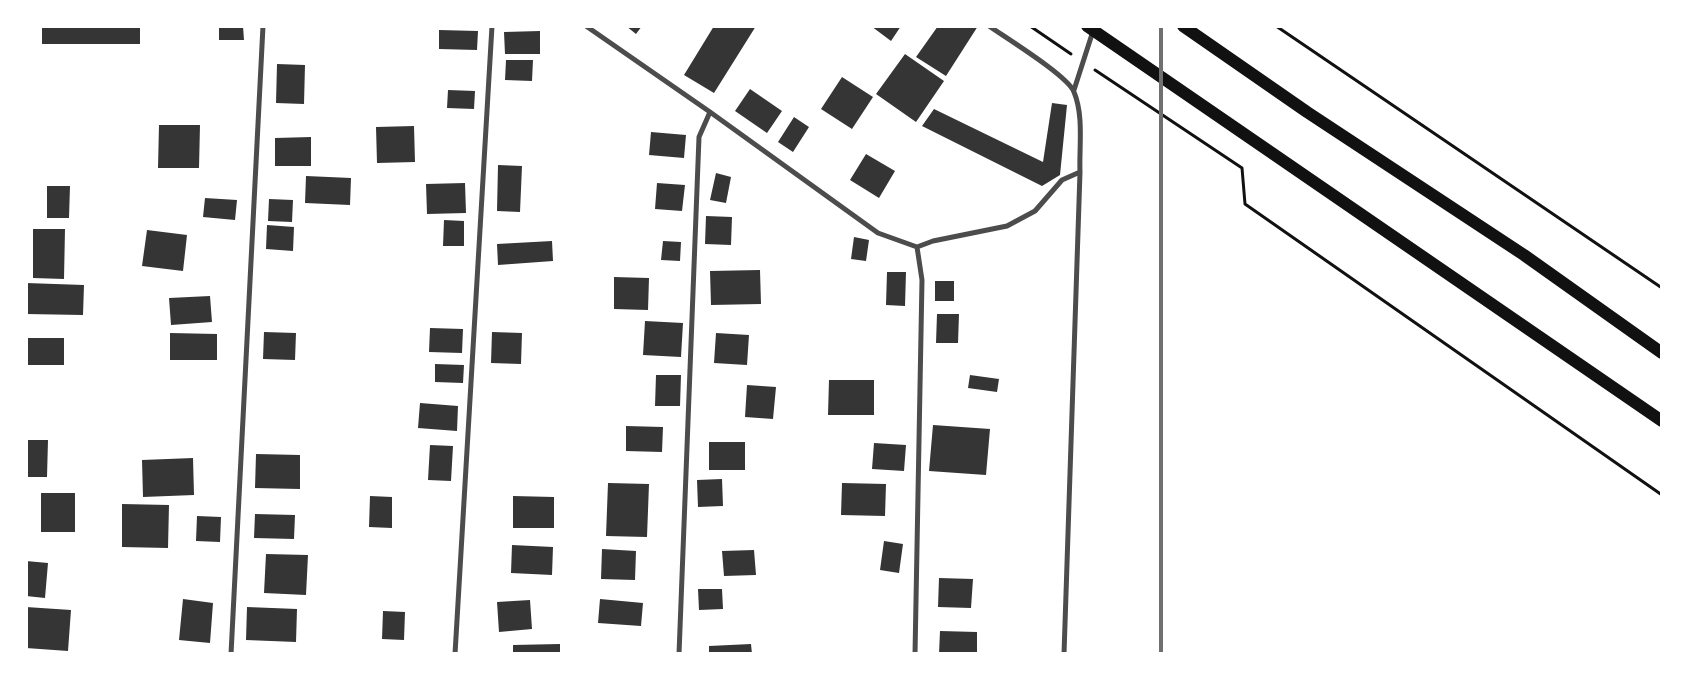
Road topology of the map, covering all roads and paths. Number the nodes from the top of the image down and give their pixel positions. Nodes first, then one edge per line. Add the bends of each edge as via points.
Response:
1 (263, 26) edge
2 (492, 26) edge
3 (586, 26) edge
4 (989, 26) edge
5 (1030, 26) edge
6 (1183, 26) edge
7 (1276, 26) edge
8 (1090, 28) edge
9 (1083, 62) junction
10 (1074, 90) junction
11 (710, 112) junction
12 (1080, 172) junction
13 (917, 247) junction
14 (1662, 288) edge
15 (1662, 352) edge
16 (1662, 421) edge
17 (1662, 495) edge
18 (231, 654) edge
19 (455, 654) edge
20 (679, 654) edge
21 (915, 654) edge
22 (1064, 654) edge

1 - 18 street
2 - 19 street
3 - 11 street
4 - 10 street via 1058,74
5 - 9 path
6 - 15 main road via 1524,255
7 - 14 path
8 - 9 street
8 - 16 main road
9 - 10 street
9 - 17 path via 1242,168 1245,204
10 - 12 street via 1079,111
11 - 13 street via 878,234
11 - 20 street via 699,138
12 - 13 street via 1062,180 1035,211 1007,226
12 - 22 street
13 - 21 street via 922,280

